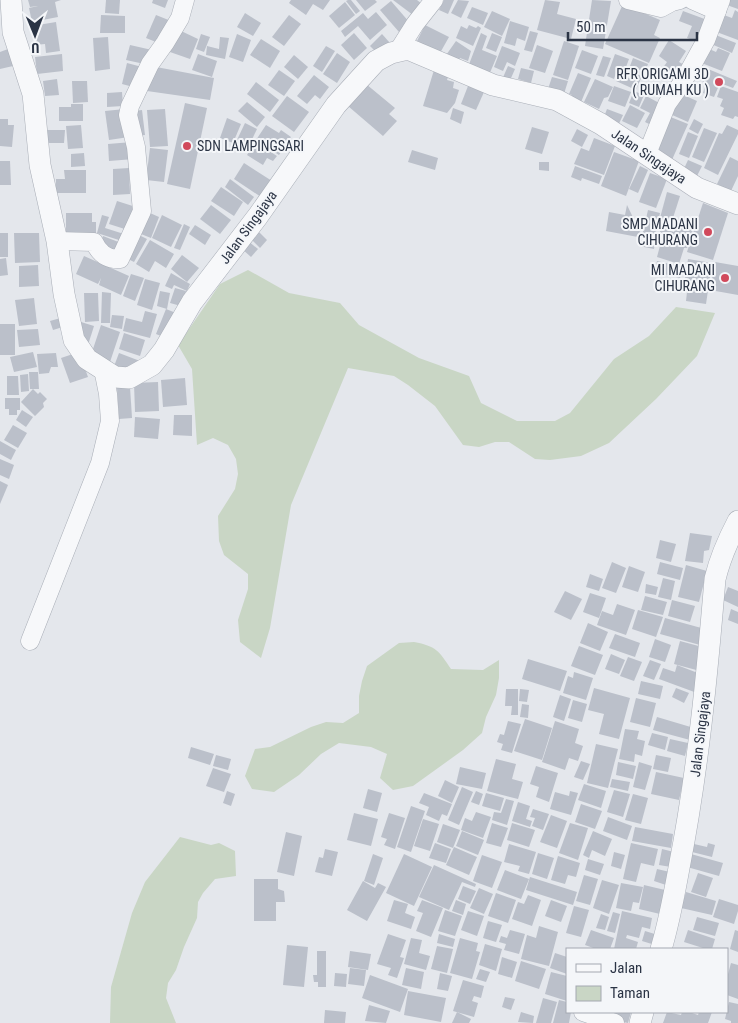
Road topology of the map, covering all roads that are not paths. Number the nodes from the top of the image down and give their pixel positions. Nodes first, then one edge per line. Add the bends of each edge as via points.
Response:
1 (10, 0) edge
2 (185, 0) edge
3 (434, 0) edge
4 (628, 0) edge
5 (680, 0) edge
6 (692, 0) edge
7 (719, 5) edge
8 (398, 51) junction
9 (647, 154) junction
10 (738, 204) edge
11 (57, 241) junction
12 (103, 369) junction
13 (738, 521) edge
14 (30, 641) dead end
15 (661, 948) edge
16 (586, 1013) edge
17 (615, 1023) edge

1 - 11 street, Jalan Singajaya via 13,32 34,94 40,165
2 - 11 street via 180,18 150,64 130,106 128,115 136,147 142,211 120,259 99,252 94,242
3 - 8 street
4 - 5 street via 661,8
6 - 7 street
7 - 9 street via 706,40 667,104
8 - 9 street, Jalan Singajaya via 408,49 493,85 557,100
8 - 12 street, Jalan Singajaya via 376,61 336,104 258,216 192,302 152,365 129,378 115,377
9 - 10 street, Jalan Singajaya via 698,188
11 - 12 street, Jalan Singajaya via 74,340 87,359
12 - 14 street via 110,420 100,464
13 - 15 street, Jalan Singajaya via 714,579 705,700 688,823
16 - 17 street

